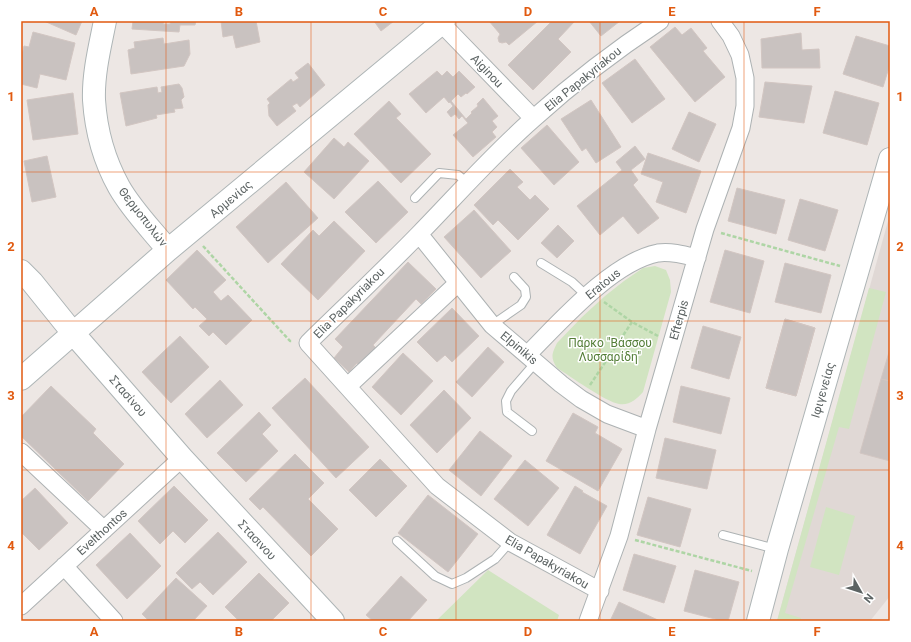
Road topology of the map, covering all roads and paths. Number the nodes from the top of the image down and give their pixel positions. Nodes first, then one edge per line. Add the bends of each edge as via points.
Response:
1 (105, 21) edge
2 (660, 21) edge
3 (720, 21) edge
4 (443, 22) edge
5 (533, 118) junction
6 (890, 159) edge
7 (468, 183) junction
8 (415, 198) dead end
9 (705, 229) junction
10 (190, 233) junction
11 (419, 234) junction
12 (168, 250) junction
13 (697, 258) junction
14 (541, 263) dead end
15 (857, 270) junction
16 (21, 271) edge
17 (514, 277) dead end
18 (458, 284) junction
19 (589, 294) junction
20 (632, 322) junction
21 (492, 325) junction
22 (73, 333) junction
23 (308, 343) junction
24 (672, 343) junction
25 (531, 358) junction
26 (21, 379) edge
27 (348, 386) junction
28 (581, 399) junction
29 (647, 429) junction
30 (532, 431) dead end
31 (21, 452) edge
32 (182, 458) junction
33 (104, 530) junction
34 (723, 535) dead end
35 (619, 536) junction
36 (397, 541) dead end
37 (510, 542) junction
38 (777, 549) junction
39 (64, 566) junction
40 (770, 576) junction
41 (600, 591) junction
42 (21, 606) edge
43 (114, 621) edge
44 (333, 621) edge
45 (588, 621) edge
46 (758, 621) edge

1 - 12 street, Θερμοπυλών via 96,68 94,99 102,147 120,188
2 - 5 street, Elia Papakyriakou via 638,35
3 - 9 street, Efterpis via 740,55 745,78 745,106 741,128
4 - 5 street, Aiginou
4 - 10 street, Αρμενίας
5 - 7 street, Elia Papakyriakou
6 - 15 street, Ιφιγενείας
7 - 8 lane via 458,175 439,173
7 - 11 street, Elia Papakyriakou
9 - 13 street, Efterpis
9 - 15 path
10 - 12 street, Αρμενίας
10 - 23 path via 290,341
11 - 18 street, Elpinikis
11 - 23 street, Elia Papakyriakou
12 - 22 street, Αρμενίας
13 - 19 street, Eratous via 659,253 636,260 612,274
13 - 24 street, Efterpis
14 - 19 lane
15 - 38 street, Ιφιγενείας
16 - 22 street
17 - 21 lane via 526,289 526,297 521,305
18 - 21 street, Elpinikis
18 - 27 street
19 - 20 path
19 - 25 street, Eratous
20 - 24 path
20 - 28 path
21 - 25 street, Elpinikis
22 - 26 street, Αρμενίας
22 - 32 street, Στασίνου
23 - 27 street, Elia Papakyriakou
24 - 29 street, Efterpis
25 - 28 street, Elpinikis
25 - 30 lane via 506,401 507,412
27 - 37 street, Elia Papakyriakou via 437,486
28 - 29 street, Elpinikis via 607,414
29 - 35 street, Efterpis
31 - 33 street
32 - 33 street, Evelthontos
32 - 44 street, Στασινου
33 - 39 street, Evelthontos
34 - 38 lane
35 - 40 path
35 - 41 street, Efterpis
36 - 37 lane via 435,576 452,584 495,559
37 - 41 street, Elia Papakyriakou
38 - 40 street, Ιφιγενείας
39 - 42 street, Evelthontos
39 - 43 street
40 - 46 street, Ιφιγενείας
41 - 45 street, Efterpis

